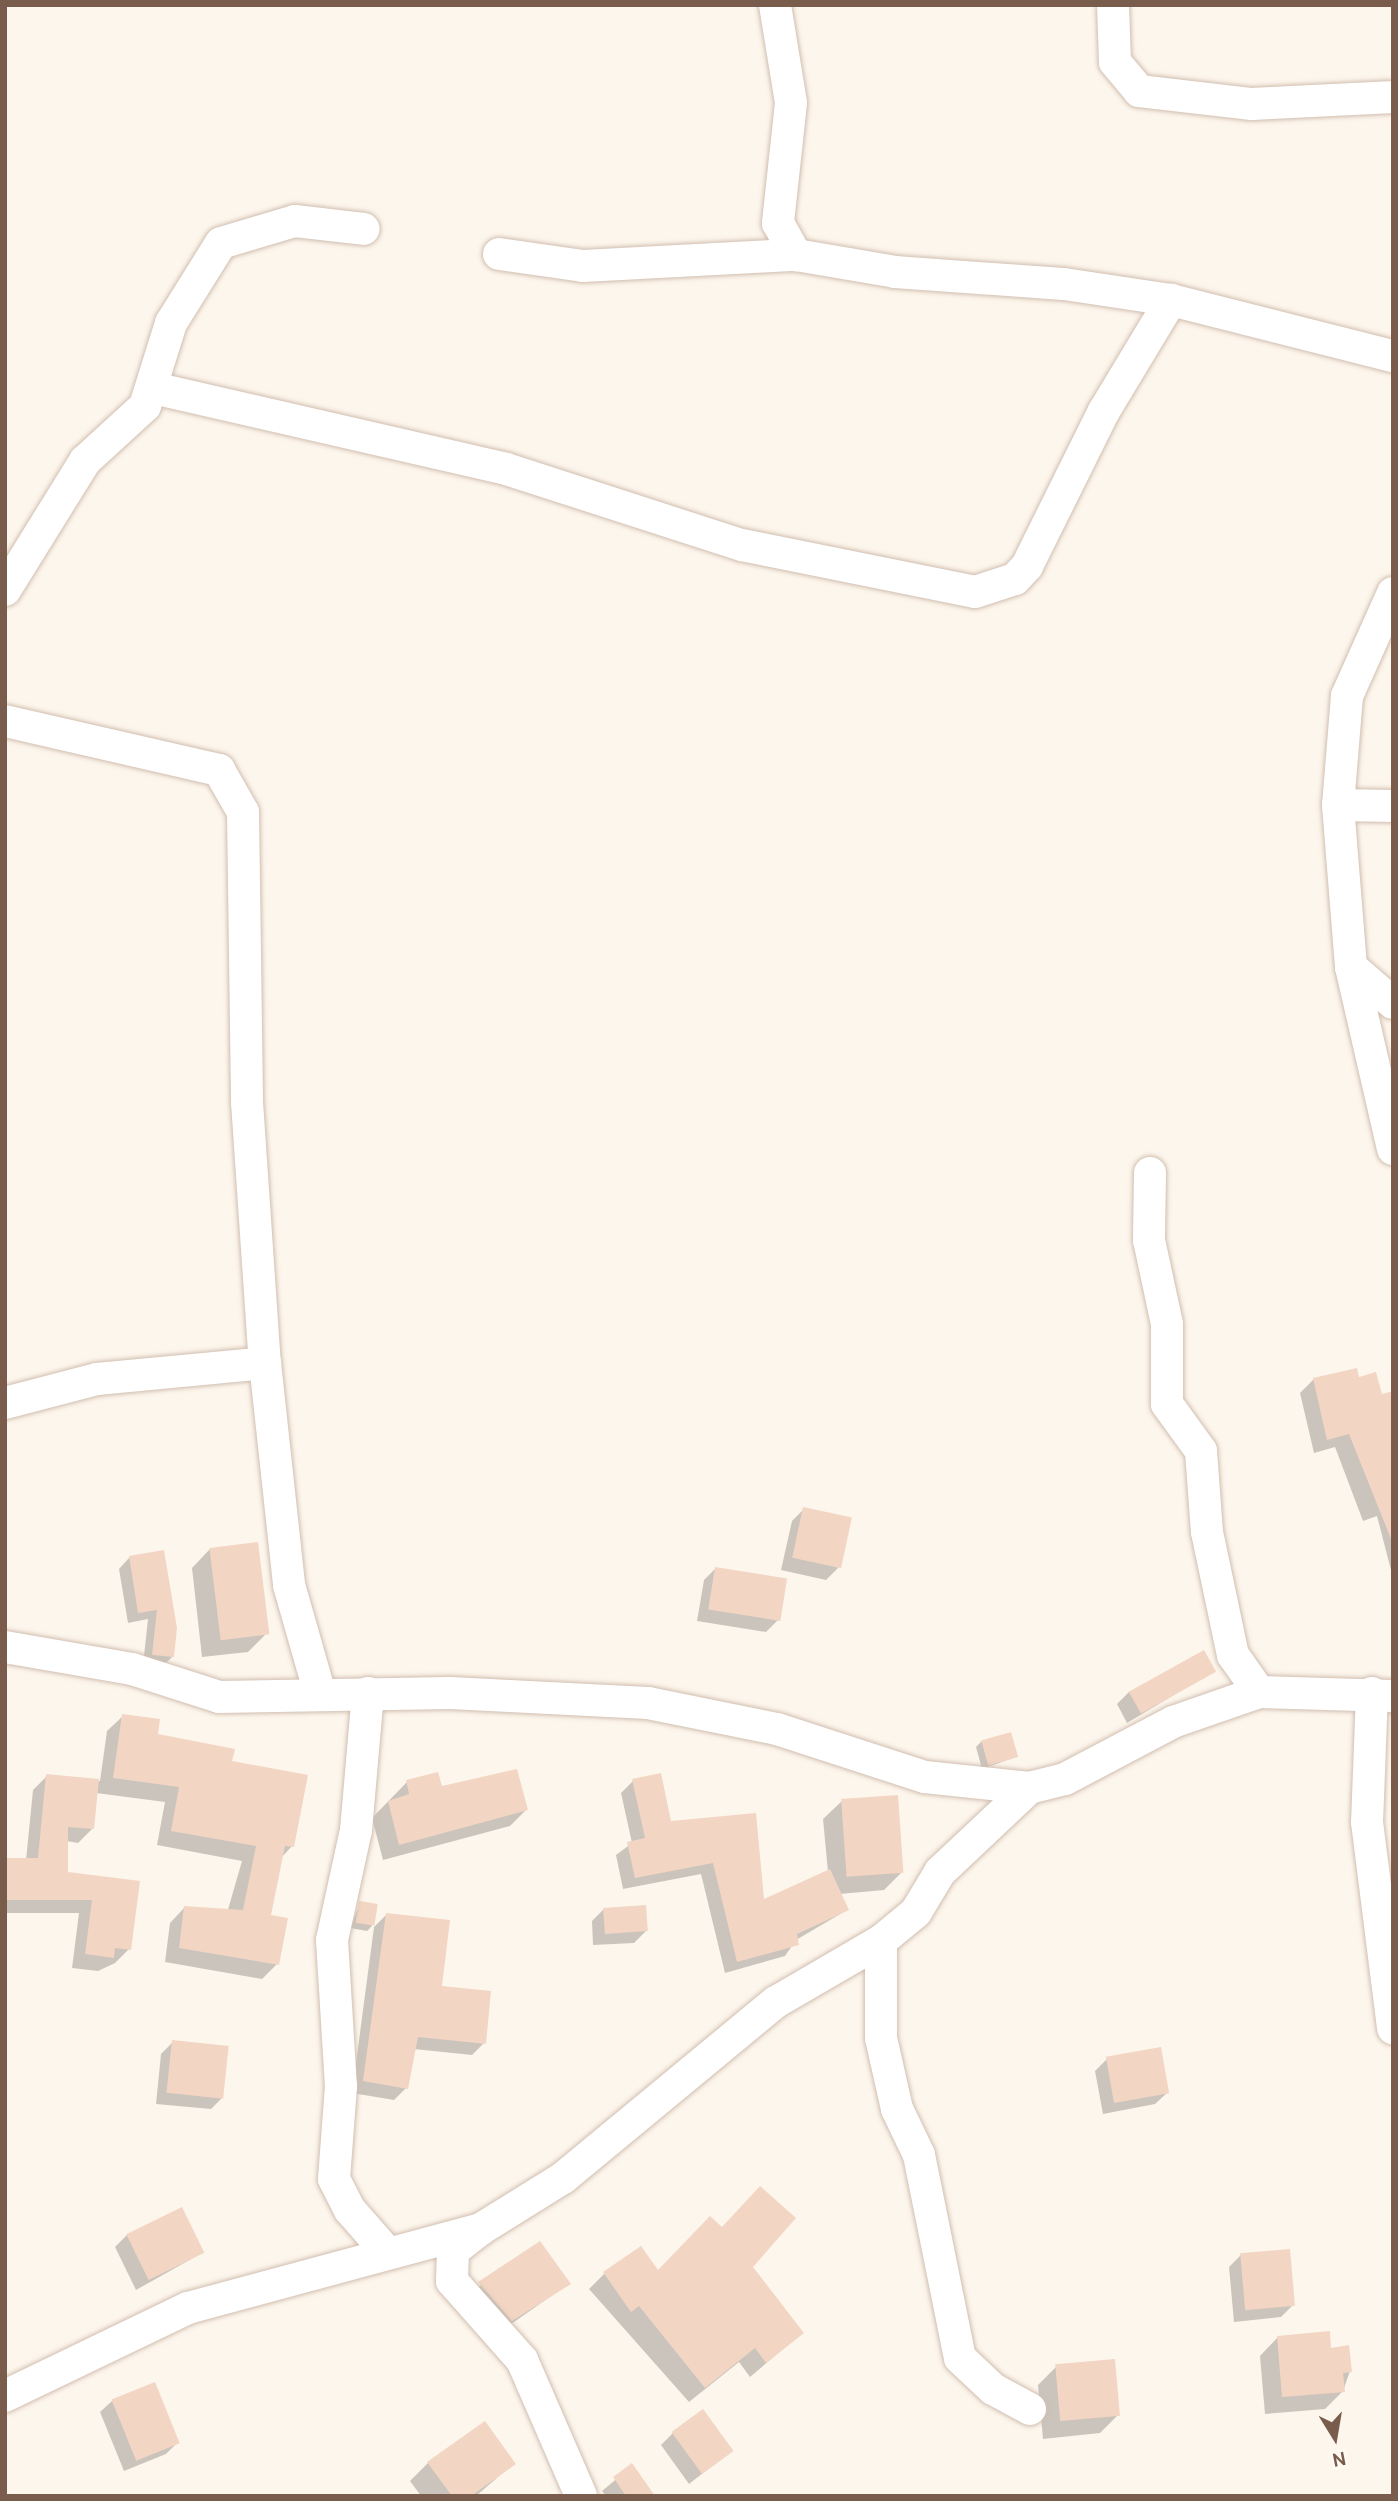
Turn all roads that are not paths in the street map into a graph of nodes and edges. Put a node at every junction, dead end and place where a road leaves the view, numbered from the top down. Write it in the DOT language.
graph roads {
  1 [pos="775,5"];
  2 [pos="1112,5"];
  3 [pos="1393,97"];
  4 [pos="364,229"];
  5 [pos="499,254"];
  6 [pos="796,255"];
  7 [pos="1171,300"];
  8 [pos="1393,356"];
  9 [pos="153,388"];
  10 [pos="5,590"];
  11 [pos="1393,593"];
  12 [pos="5,720"];
  13 [pos="1338,805"];
  14 [pos="1393,806"];
  15 [pos="1351,967"];
  16 [pos="1393,1003"];
  17 [pos="1393,1150"];
  18 [pos="1150,1173"];
  19 [pos="265,1363"];
  20 [pos="5,1402"];
  21 [pos="5,1647"];
  22 [pos="1259,1692"];
  23 [pos="368,1693"];
  24 [pos="320,1694"];
  25 [pos="1382,1695"];
  26 [pos="1029,1788"];
  27 [pos="881,1941"];
  28 [pos="1393,2028"];
  29 [pos="481,2229"];
  30 [pos="385,2250"];
  31 [pos="5,2396"];
  32 [pos="1030,2409"];
  33 [pos="581,2496"];
  1 -- 6 [label="street"];
  2 -- 3 [label="street"];
  4 -- 9 [label="street"];
  5 -- 6 [label="street"];
  6 -- 7 [label="street"];
  7 -- 8 [label="street"];
  7 -- 9 [label="street"];
  9 -- 10 [label="street"];
  11 -- 13 [label="street"];
  12 -- 19 [label="street"];
  13 -- 14 [label="street"];
  13 -- 15 [label="street"];
  15 -- 16 [label="street"];
  15 -- 17 [label="street"];
  18 -- 22 [label="street"];
  19 -- 20 [label="street"];
  19 -- 24 [label="street"];
  21 -- 24 [label="street"];
  22 -- 25 [label="street"];
  22 -- 26 [label="street"];
  23 -- 24 [label="street"];
  23 -- 26 [label="street"];
  23 -- 30 [label="street"];
  25 -- 28 [label="street"];
  26 -- 27 [label="street"];
  27 -- 29 [label="street"];
  27 -- 32 [label="street"];
  29 -- 30 [label="street"];
  29 -- 33 [label="street"];
  30 -- 31 [label="street"];
}
